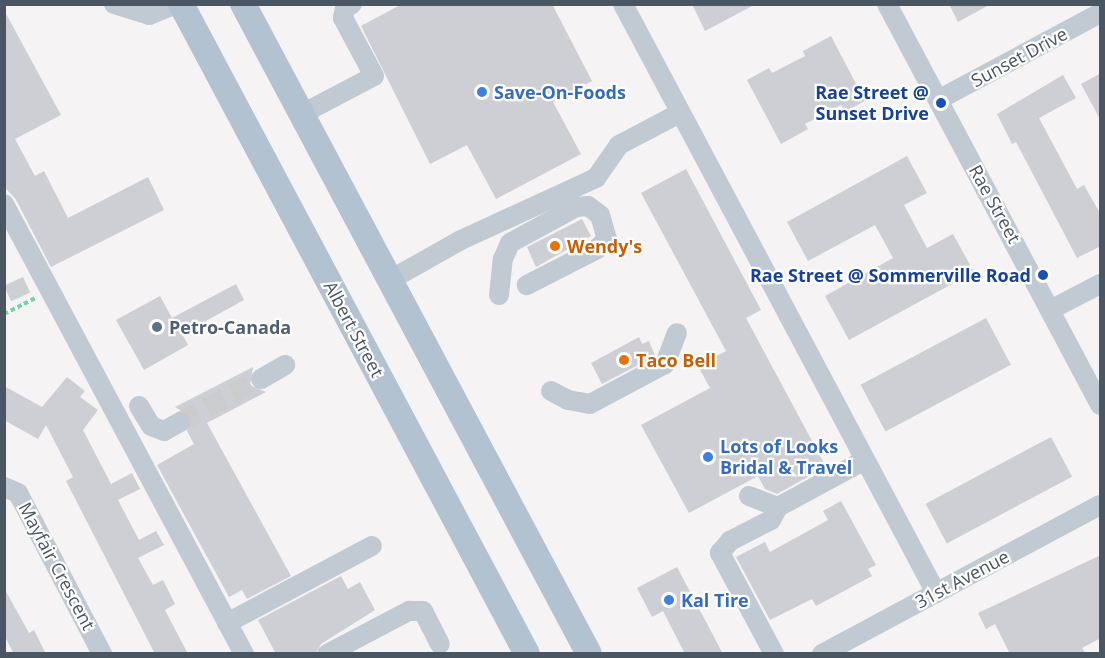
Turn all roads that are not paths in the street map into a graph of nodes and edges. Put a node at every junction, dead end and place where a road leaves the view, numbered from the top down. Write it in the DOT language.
graph roads {
  1 [pos="114,4"];
  2 [pos="176,4"];
  3 [pos="181,4"];
  4 [pos="243,4"];
  5 [pos="352,4"];
  6 [pos="623,4"];
  7 [pos="887,4"];
  8 [pos="1101,13"];
  9 [pos="938,100"];
  10 [pos="680,113"];
  11 [pos="302,114"];
  12 [pos="4,204"];
  13 [pos="390,280"];
  14 [pos="1101,284"];
  15 [pos="527,285"];
  16 [pos="499,294"];
  17 [pos="1052,309"];
  18 [pos="677,333"];
  19 [pos="285,365"];
  20 [pos="261,379"];
  21 [pos="551,391"];
  22 [pos="1101,405"];
  23 [pos="139,406"];
  24 [pos="180,423"];
  25 [pos="865,460"];
  26 [pos="4,487"];
  27 [pos="749,496"];
  28 [pos="1101,505"];
  29 [pos="777,507"];
  30 [pos="372,546"];
  31 [pos="936,593"];
  32 [pos="227,623"];
  33 [pos="440,644"];
  34 [pos="102,654"];
  35 [pos="244,654"];
  36 [pos="327,654"];
  37 [pos="527,654"];
  38 [pos="589,654"];
  39 [pos="774,654"];
  40 [pos="822,654"];
  1 -- 2 [label="street"];
  3 -- 37 [label="main road, Albert Street"];
  4 -- 11 [label="main road"];
  5 -- 11 [label="street"];
  6 -- 10 [label="street"];
  7 -- 9 [label="street, Rae Street"];
  8 -- 9 [label="street, Sunset Drive"];
  9 -- 17 [label="street, Rae Street"];
  10 -- 13 [label="street"];
  10 -- 25 [label="street"];
  11 -- 13 [label="main road"];
  12 -- 32 [label="street"];
  13 -- 38 [label="main road"];
  14 -- 17 [label="street"];
  15 -- 16 [label="street"];
  17 -- 22 [label="street, Rae Street"];
  18 -- 21 [label="street"];
  19 -- 20 [label="street"];
  23 -- 24 [label="street"];
  25 -- 29 [label="street"];
  25 -- 31 [label="street"];
  26 -- 34 [label="street, Mayfair Crescent"];
  27 -- 29 [label="street"];
  28 -- 31 [label="street, 31st Avenue"];
  29 -- 39 [label="street"];
  30 -- 32 [label="street"];
  31 -- 40 [label="street, 31st Avenue"];
  32 -- 35 [label="street"];
  33 -- 36 [label="street"];
}
